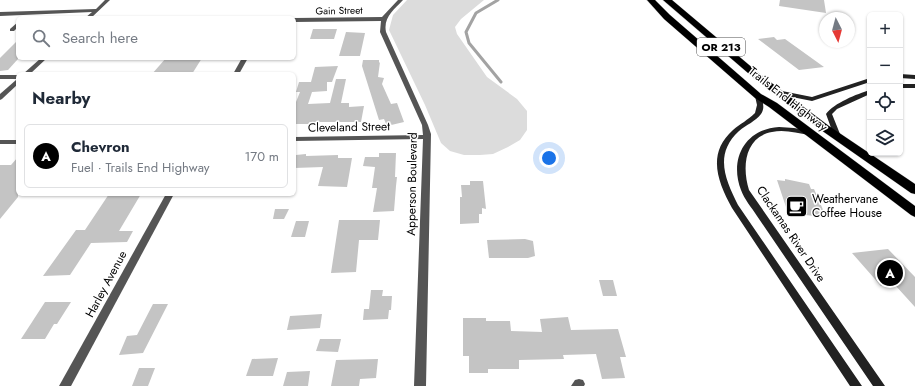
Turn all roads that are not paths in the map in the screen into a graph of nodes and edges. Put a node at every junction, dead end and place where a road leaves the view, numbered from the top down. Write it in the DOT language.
graph roads {
  1 [pos="108,0"];
  2 [pos="401,0"];
  3 [pos="651,0"];
  4 [pos="667,0"];
  5 [pos="97,10"];
  6 [pos="30,13"];
  7 [pos="0,14"];
  8 [pos="27,16"];
  9 [pos="90,16"];
  10 [pos="383,19"];
  11 [pos="296,20"];
  12 [pos="16,26"];
  13 [pos="12,30"];
  14 [pos="42,60"];
  15 [pos="244,60"];
  16 [pos="28,72"];
  17 [pos="237,72"];
  18 [pos="16,76"];
  19 [pos="903,76"];
  20 [pos="0,77"];
  21 [pos="915,77"];
  22 [pos="867,81"];
  23 [pos="16,83"];
  24 [pos="903,86"];
  25 [pos="915,86"];
  26 [pos="776,91"];
  27 [pos="867,93"];
  28 [pos="758,96"];
  29 [pos="0,98"];
  30 [pos="809,133"];
  31 [pos="836,134"];
  32 [pos="428,137"];
  33 [pos="296,139"];
  34 [pos="0,142"];
  35 [pos="16,142"];
  36 [pos="915,190"];
  37 [pos="169,196"];
  38 [pos="915,212"];
  39 [pos="65,386"];
  40 [pos="420,386"];
  41 [pos="856,386"];
  42 [pos="879,386"];
  1 -- 5 [label="street"];
  2 -- 10 [label="street"];
  3 -- 28 [label="highway, Trails End Highway / OR 213"];
  4 -- 26 [label="highway, Trails End Highway / OR 213"];
  5 -- 6 [label="street"];
  5 -- 9 [label="street"];
  6 -- 7 [label="street"];
  6 -- 8 [label="street"];
  10 -- 11 [label="street, Gain Street"];
  10 -- 32 [label="street, Apperson Boulevard"];
  12 -- 13 [label="street"];
  14 -- 16 [label="street"];
  15 -- 17 [label="street"];
  18 -- 20 [label="street"];
  19 -- 21 [label="main road"];
  22 -- 26 [label="main road"];
  23 -- 29 [label="street"];
  24 -- 25 [label="main road"];
  26 -- 31 [label="highway, Trails End Highway / OR 213"];
  27 -- 31 [label="main road"];
  28 -- 30 [label="highway, Trails End Highway / OR 213"];
  28 -- 41 [label="main road"];
  30 -- 38 [label="highway, Trails End Highway / OR 213"];
  30 -- 42 [label="main road, Clackamas River Drive"];
  31 -- 36 [label="highway, Trails End Highway / OR 213"];
  32 -- 33 [label="street, Cleveland Street"];
  32 -- 40 [label="street, Apperson Boulevard"];
  34 -- 35 [label="street"];
  37 -- 39 [label="street, Harley Avenue"];
}
